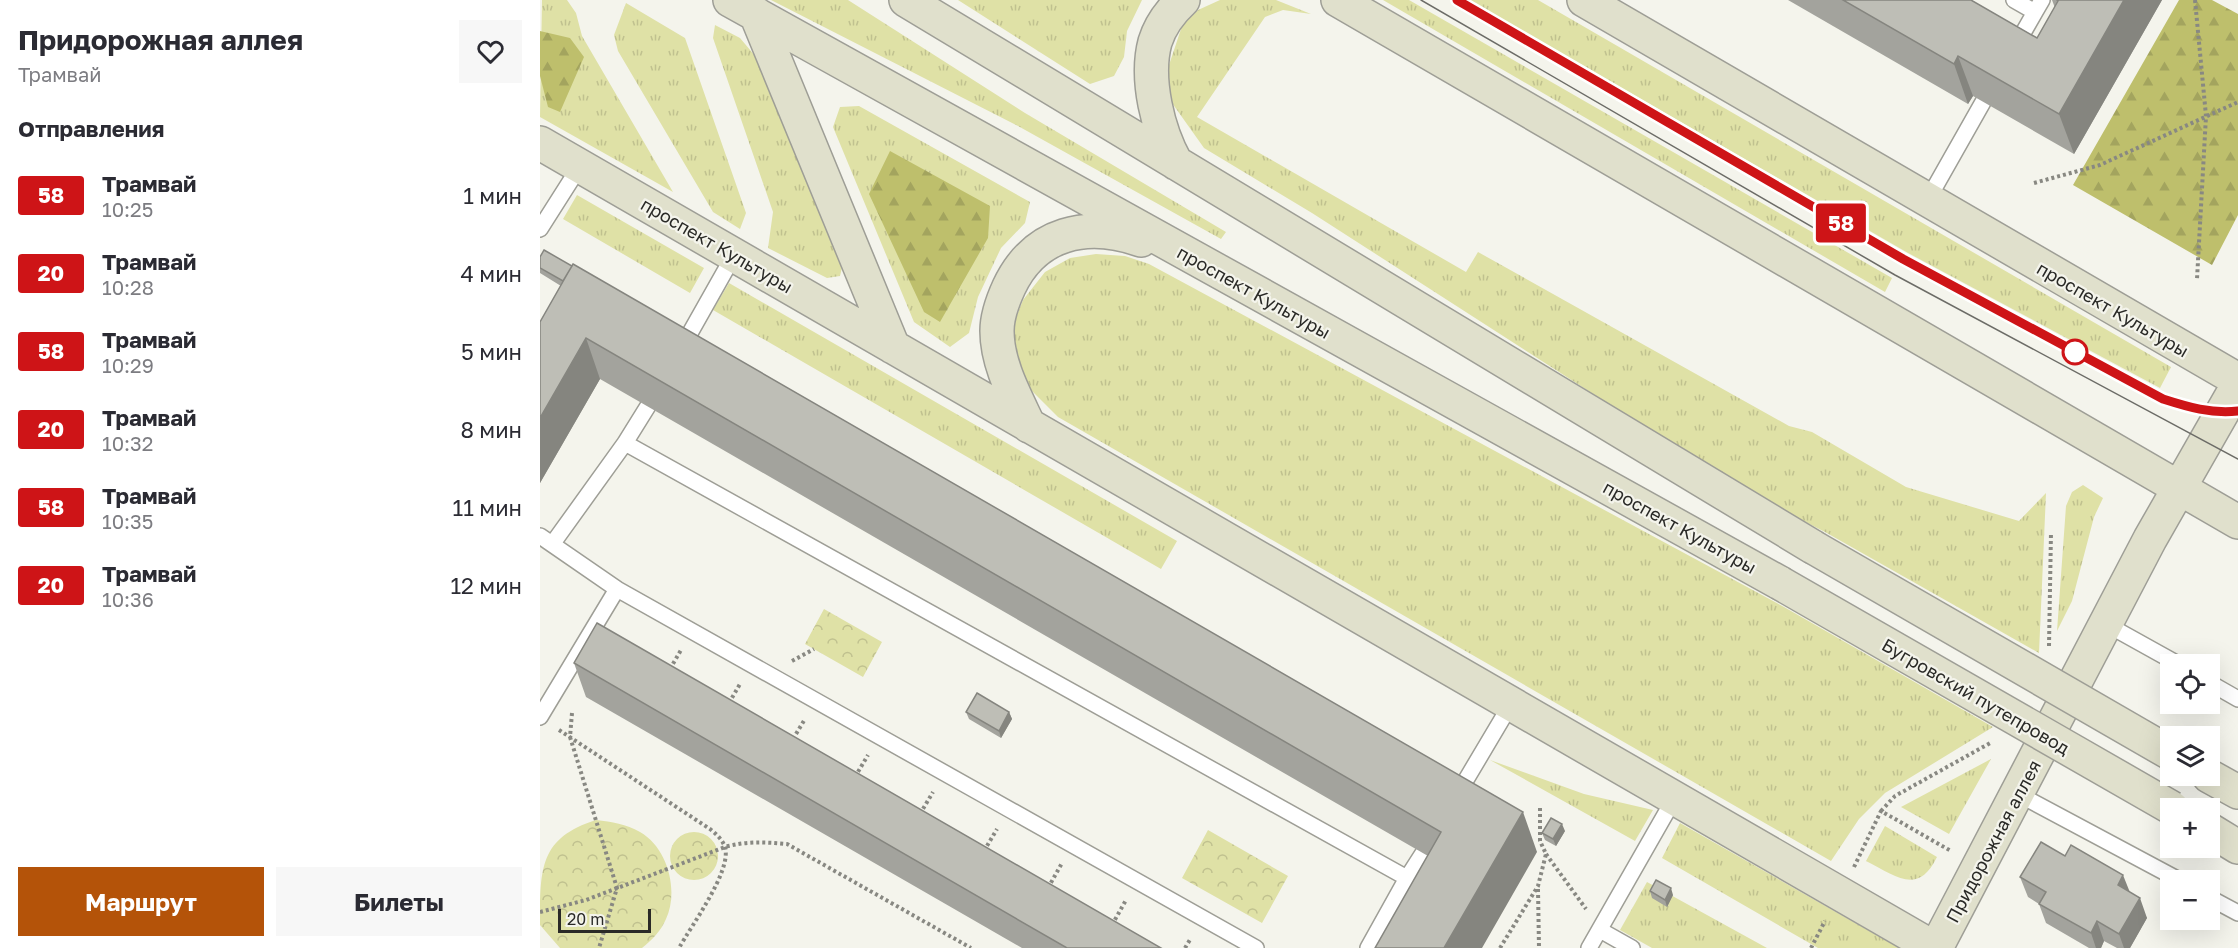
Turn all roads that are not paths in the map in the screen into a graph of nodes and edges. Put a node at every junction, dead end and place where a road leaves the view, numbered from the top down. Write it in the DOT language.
graph roads {
  1 [pos="906,0"];
  2 [pos="1183,0"];
  3 [pos="1319,0"];
  4 [pos="1584,0"];
  5 [pos="2014,0"];
  6 [pos="1346,5"];
  7 [pos="2039,6"];
  8 [pos="743,7"];
  9 [pos="2011,54"];
  10 [pos="1983,102"];
  11 [pos="540,143"];
  12 [pos="1176,163"];
  13 [pos="580,166"];
  14 [pos="1927,201"];
  15 [pos="540,229"];
  16 [pos="734,255"];
  17 [pos="1192,258"];
  18 [pos="893,347"];
  19 [pos="677,356"];
  20 [pos="2238,380"];
  21 [pos="2238,385"];
  22 [pos="648,406"];
  23 [pos="1029,426"];
  24 [pos="626,443"];
  25 [pos="2180,489"];
  26 [pos="2238,522"];
  27 [pos="547,540"];
  28 [pos="1780,583"];
  29 [pos="617,589"];
  30 [pos="2106,624"];
  31 [pos="2160,654"];
  32 [pos="2220,689"];
  33 [pos="2238,699"];
  34 [pos="1511,704"];
  35 [pos="545,721"];
  36 [pos="2160,747"];
  37 [pos="2220,782"];
  38 [pos="2238,792"];
  39 [pos="2018,794"];
  40 [pos="1674,799"];
  41 [pos="2160,801"];
  42 [pos="1452,803"];
  43 [pos="2220,836"];
  44 [pos="2238,847"];
  45 [pos="1423,853"];
  46 [pos="2160,870"];
  47 [pos="1407,878"];
  48 [pos="2220,903"];
  49 [pos="2238,913"];
  50 [pos="1600,930"];
  51 [pos="1256,948"];
  52 [pos="1368,948"];
  53 [pos="1589,948"];
  54 [pos="1632,948"];
  55 [pos="1935,948"];
  1 -- 12 [label="main road"];
  2 -- 12 [label="main road"];
  3 -- 6 [label="main road"];
  4 -- 14 [label="main road, проспект Культуры"];
  5 -- 7 [label="lane"];
  6 -- 25 [label="main road"];
  7 -- 9 [label="lane"];
  8 -- 17 [label="main road, проспект Культуры"];
  8 -- 18 [label="main road"];
  10 -- 14 [label="lane"];
  11 -- 13 [label="main road, проспект Культуры"];
  12 -- 36 [label="main road, bridge"];
  13 -- 15 [label="lane"];
  13 -- 16 [label="main road, проспект Культуры"];
  14 -- 20 [label="main road, проспект Культуры"];
  16 -- 18 [label="main road, проспект Культуры"];
  16 -- 19 [label="lane"];
  17 -- 23 [label="main road"];
  17 -- 28 [label="main road, проспект Культуры"];
  18 -- 23 [label="main road, проспект Культуры"];
  21 -- 25 [label="main road, Придорожная аллея"];
  22 -- 24 [label="lane"];
  23 -- 34 [label="main road, проспект Культуры"];
  24 -- 27 [label="lane"];
  24 -- 47 [label="lane"];
  25 -- 26 [label="main road"];
  25 -- 30 [label="main road, Придорожная аллея"];
  27 -- 29 [label="lane"];
  28 -- 41 [label="main road, Бугровский путепровод, bridge"];
  29 -- 35 [label="lane"];
  29 -- 51 [label="lane"];
  30 -- 31 [label="lane"];
  30 -- 39 [label="main road, Придорожная аллея"];
  32 -- 33 [label="lane"];
  34 -- 40 [label="main road, проспект Культуры"];
  34 -- 42 [label="lane"];
  37 -- 38 [label="main road"];
  39 -- 46 [label="lane"];
  39 -- 55 [label="main road, Придорожная аллея"];
  40 -- 50 [label="lane"];
  40 -- 55 [label="main road, проспект Культуры"];
  43 -- 44 [label="main road"];
  45 -- 47 [label="lane"];
  47 -- 52 [label="lane"];
  48 -- 49 [label="lane"];
  50 -- 53 [label="lane"];
  50 -- 54 [label="lane"];
}
